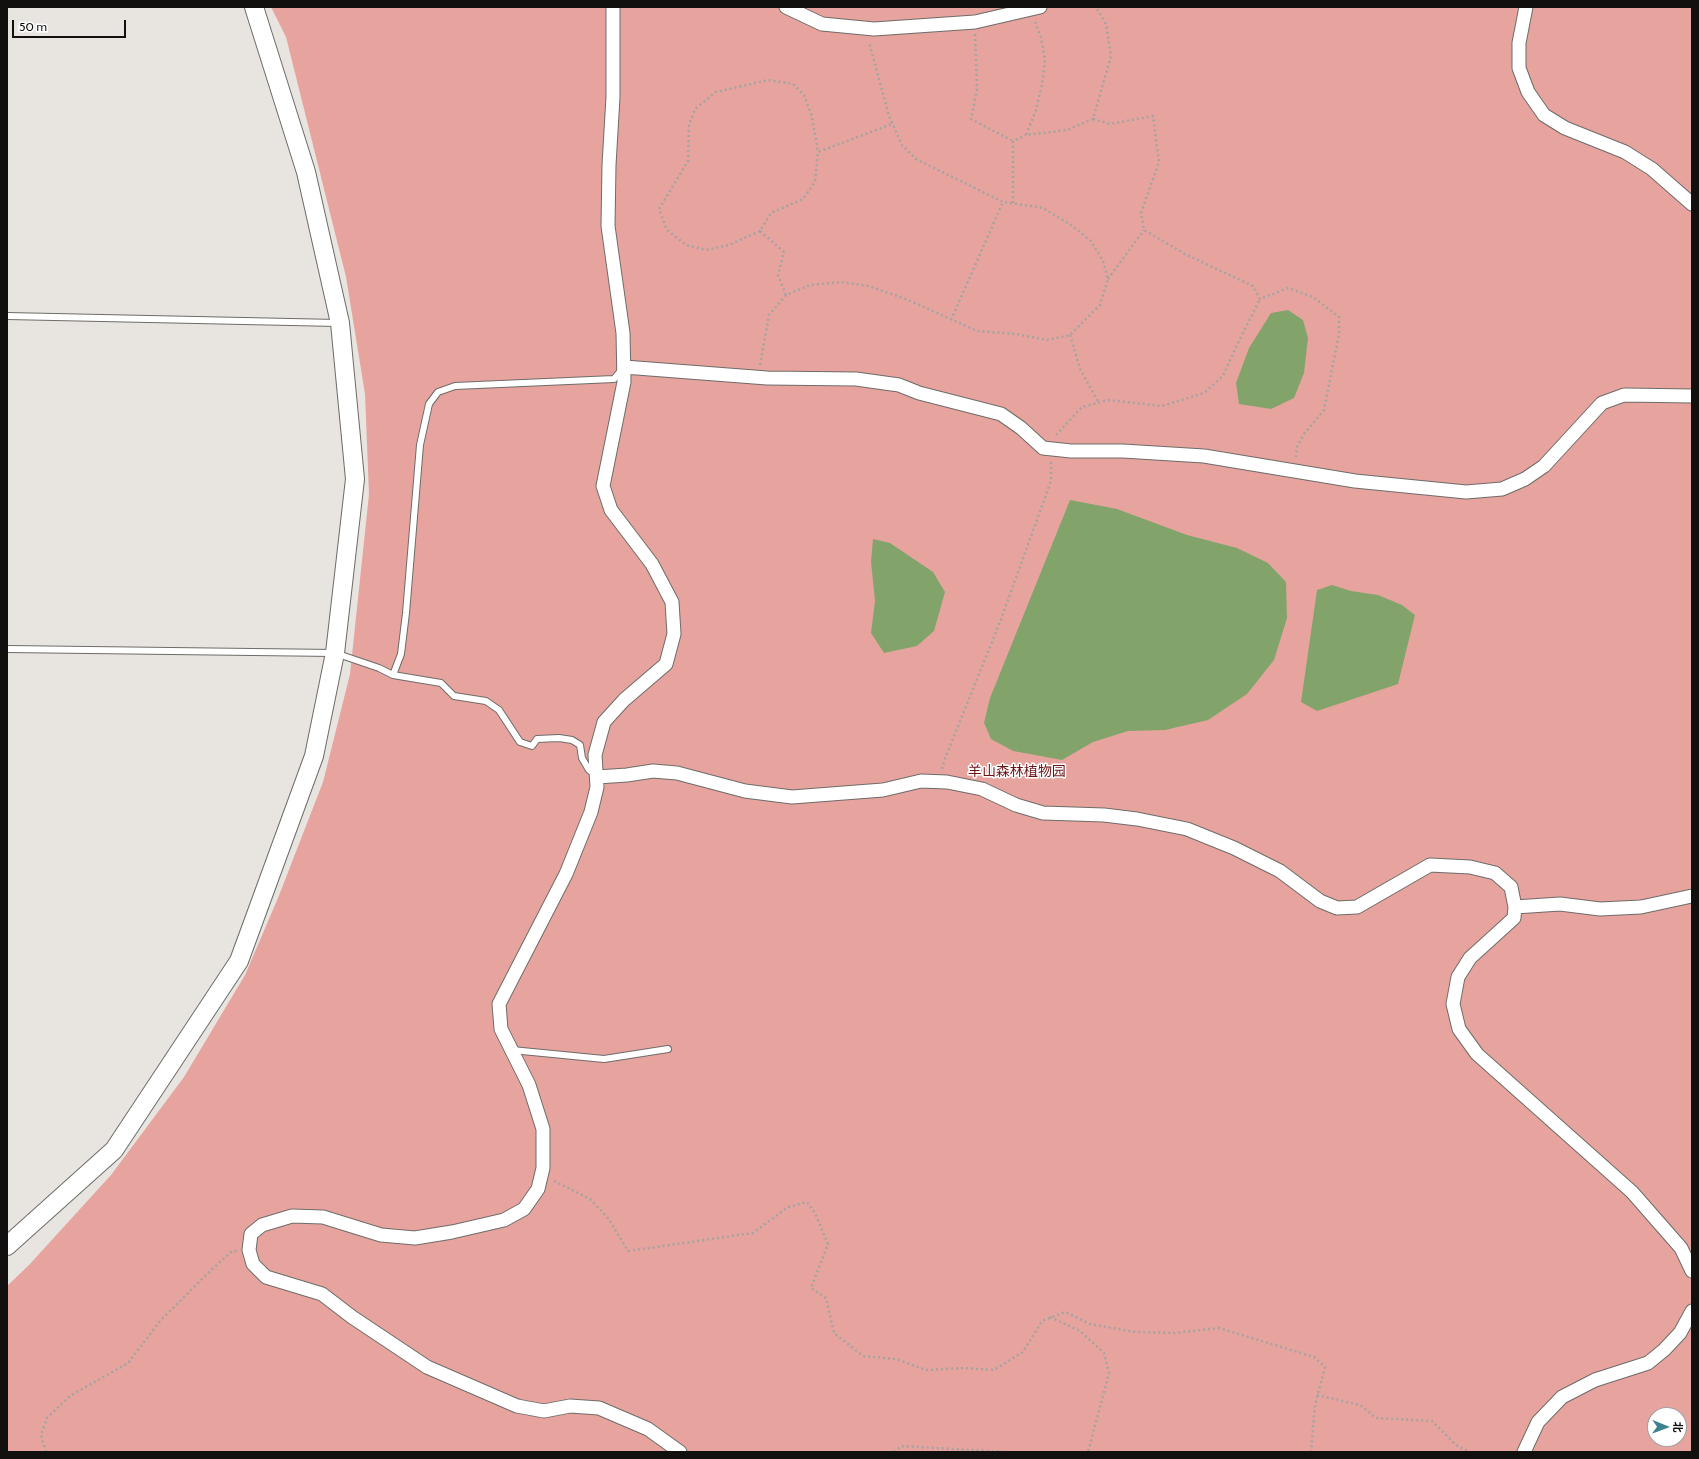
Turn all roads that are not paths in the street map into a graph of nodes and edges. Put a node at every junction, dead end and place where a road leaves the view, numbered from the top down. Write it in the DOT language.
graph roads {
  1 [pos="254,7"];
  2 [pos="613,7"];
  3 [pos="786,7"];
  4 [pos="1526,7"];
  5 [pos="1035,9"];
  6 [pos="1692,204"];
  7 [pos="7,316"];
  8 [pos="340,323"];
  9 [pos="624,367"];
  10 [pos="1692,396"];
  11 [pos="7,649"];
  12 [pos="335,653"];
  13 [pos="393,675"];
  14 [pos="597,776"];
  15 [pos="1692,896"];
  16 [pos="1515,908"];
  17 [pos="668,1049"];
  18 [pos="512,1050"];
  19 [pos="7,1246"];
  20 [pos="1692,1271"];
  21 [pos="1692,1311"];
  22 [pos="680,1452"];
  23 [pos="1524,1452"];
  1 -- 8 [label="street"];
  2 -- 9 [label="street"];
  3 -- 5 [label="street"];
  4 -- 6 [label="street"];
  7 -- 8 [label="lane"];
  8 -- 12 [label="street"];
  9 -- 10 [label="street"];
  9 -- 13 [label="lane"];
  9 -- 14 [label="street"];
  11 -- 12 [label="lane"];
  12 -- 13 [label="lane"];
  12 -- 19 [label="street"];
  13 -- 14 [label="lane"];
  14 -- 16 [label="street"];
  14 -- 18 [label="street"];
  15 -- 16 [label="street"];
  16 -- 20 [label="street"];
  17 -- 18 [label="lane"];
  18 -- 22 [label="street"];
  21 -- 23 [label="street"];
}
